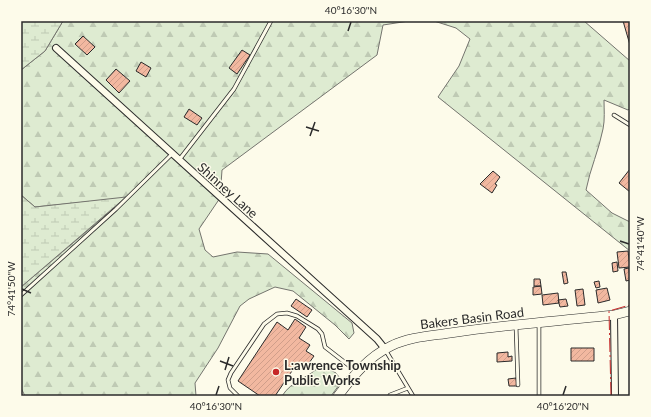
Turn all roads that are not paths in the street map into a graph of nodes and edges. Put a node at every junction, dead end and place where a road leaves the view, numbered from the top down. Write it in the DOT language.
graph roads {
  1 [pos="271,21"];
  2 [pos="56,48"];
  3 [pos="614,114"];
  4 [pos="630,125"];
  5 [pos="172,154"];
  6 [pos="179,160"];
  7 [pos="21,295"];
  8 [pos="630,312"];
  9 [pos="614,315"];
  10 [pos="538,323"];
  11 [pos="516,325"];
  12 [pos="385,349"];
  13 [pos="356,372"];
  14 [pos="518,384"];
  15 [pos="408,388"];
  16 [pos="390,395"];
  17 [pos="238,396"];
  18 [pos="338,396"];
  19 [pos="413,396"];
  20 [pos="539,396"];
  21 [pos="615,396"];
  1 -- 6 [label="lane"];
  2 -- 5 [label="street, Shinney Lane"];
  3 -- 4 [label="lane"];
  5 -- 6 [label="street, Shinney Lane"];
  5 -- 7 [label="lane"];
  6 -- 12 [label="street, Shinney Lane"];
  8 -- 9 [label="main road, Bakers Basin Road"];
  9 -- 10 [label="main road, Bakers Basin Road"];
  9 -- 21 [label="street"];
  10 -- 11 [label="main road, Bakers Basin Road"];
  10 -- 20 [label="lane"];
  11 -- 12 [label="main road, Bakers Basin Road"];
  11 -- 14 [label="lane"];
  12 -- 13 [label="main road, Bakers Basin Road"];
  12 -- 15 [label="lane"];
  13 -- 17 [label="lane"];
  13 -- 18 [label="main road, Bakers Basin Road"];
  15 -- 16 [label="lane"];
  15 -- 19 [label="lane"];
}
